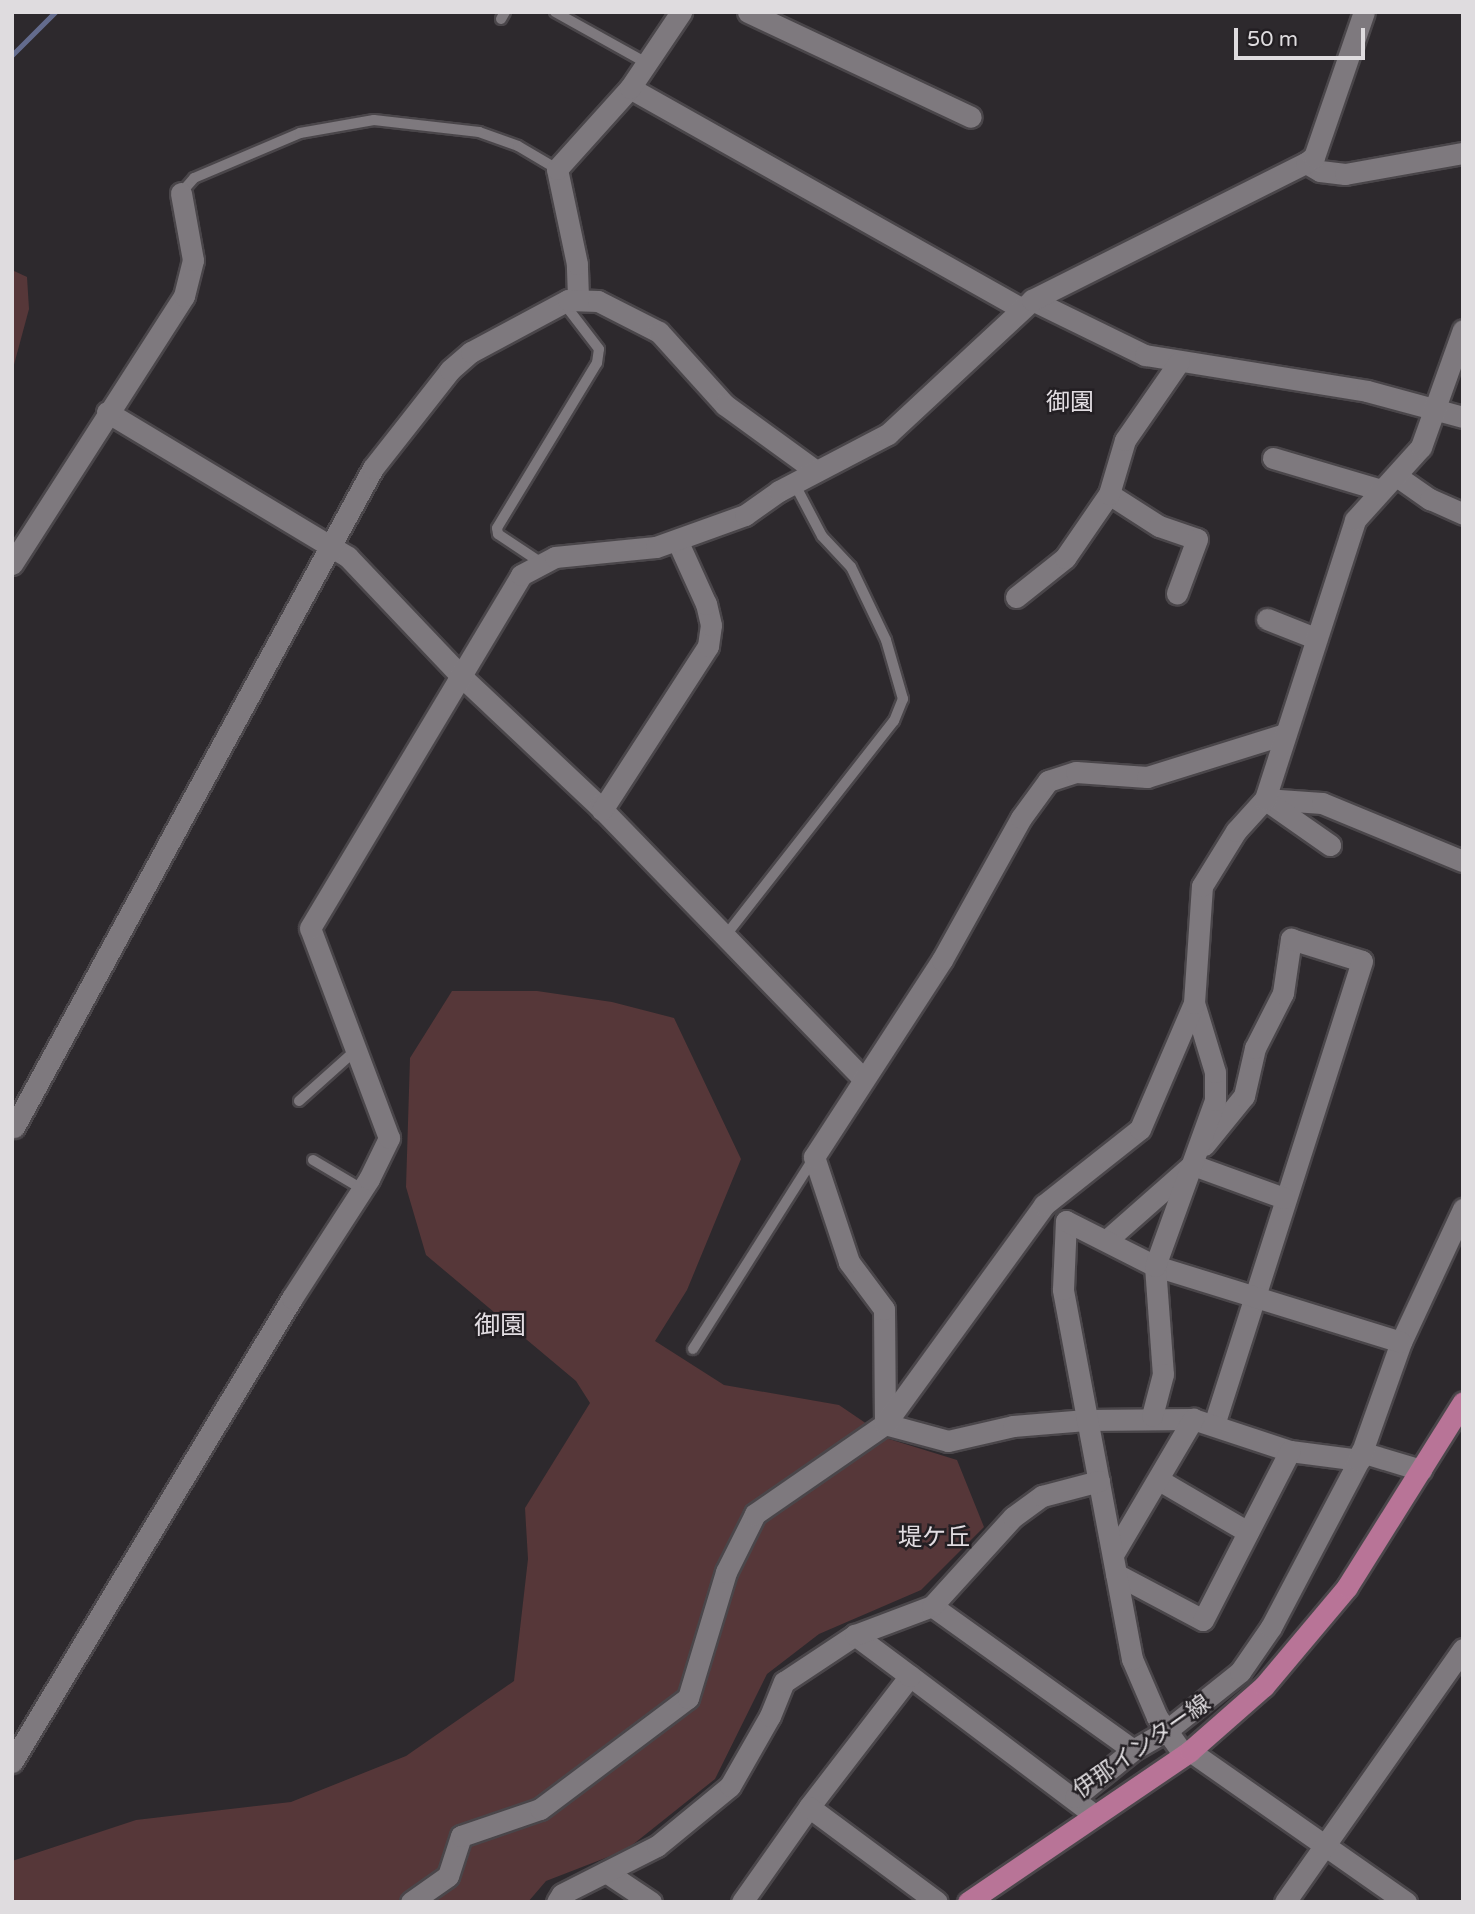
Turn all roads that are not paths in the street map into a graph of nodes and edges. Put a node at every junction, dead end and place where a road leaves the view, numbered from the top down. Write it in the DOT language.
graph roads {
  1 [pos="555,12"];
  2 [pos="681,12"];
  3 [pos="748,12"];
  4 [pos="1364,12"];
  5 [pos="645,62"];
  6 [pos="630,88"];
  7 [pos="971,117"];
  8 [pos="1463,153"];
  9 [pos="1306,163"];
  10 [pos="557,169"];
  11 [pos="181,193"];
  12 [pos="571,300"];
  13 [pos="1027,304"];
  14 [pos="1463,330"];
  15 [pos="1179,362"];
  16 [pos="1431,408"];
  17 [pos="107,412"];
  18 [pos="1463,418"];
  19 [pos="1273,458"];
  20 [pos="816,471"];
  21 [pos="794,483"];
  22 [pos="1389,483"];
  23 [pos="1109,494"];
  24 [pos="1463,514"];
  25 [pos="677,540"];
  26 [pos="333,545"];
  27 [pos="12,564"];
  28 [pos="542,564"];
  29 [pos="1177,593"];
  30 [pos="1016,597"];
  31 [pos="1267,620"];
  32 [pos="1315,638"];
  33 [pos="461,676"];
  34 [pos="1282,735"];
  35 [pos="1265,799"];
  36 [pos="602,810"];
  37 [pos="1330,845"];
  38 [pos="1463,861"];
  39 [pos="726,935"];
  40 [pos="1194,1003"];
  41 [pos="358,1048"];
  42 [pos="863,1078"];
  43 [pos="299,1101"];
  44 [pos="14,1127"];
  45 [pos="814,1157"];
  46 [pos="1195,1159"];
  47 [pos="313,1160"];
  48 [pos="362,1189"];
  49 [pos="1284,1198"];
  50 [pos="1044,1205"];
  51 [pos="1463,1209"];
  52 [pos="1066,1221"];
  53 [pos="1107,1240"];
  54 [pos="1155,1266"];
  55 [pos="1253,1297"];
  56 [pos="1401,1342"];
  57 [pos="693,1349"];
  58 [pos="1463,1402"];
  59 [pos="1152,1416"];
  60 [pos="1086,1420"];
  61 [pos="1204,1422"];
  62 [pos="885,1424"];
  63 [pos="1290,1451"];
  64 [pos="1360,1456"];
  65 [pos="1421,1470"];
  66 [pos="1099,1480"];
  67 [pos="1159,1480"];
  68 [pos="1248,1532"];
  69 [pos="1114,1553"];
  70 [pos="1116,1574"];
  71 [pos="932,1606"];
  72 [pos="855,1635"];
  73 [pos="1463,1649"];
  74 [pos="910,1676"];
  75 [pos="1166,1731"];
  76 [pos="1133,1750"];
  77 [pos="1187,1753"];
  78 [pos="12,1762"];
  79 [pos="1075,1797"];
  80 [pos="809,1807"];
  81 [pos="1093,1814"];
  82 [pos="1326,1844"];
  83 [pos="606,1872"];
  84 [pos="411,1902"];
  85 [pos="557,1902"];
  86 [pos="650,1902"];
  87 [pos="742,1902"];
  88 [pos="937,1902"];
  89 [pos="968,1902"];
  90 [pos="1285,1902"];
  91 [pos="1406,1902"];
  1 -- 5 [label="lane"];
  2 -- 5 [label="street"];
  3 -- 7 [label="street"];
  4 -- 9 [label="street"];
  5 -- 6 [label="street"];
  6 -- 10 [label="street"];
  6 -- 13 [label="street"];
  8 -- 9 [label="street"];
  9 -- 13 [label="street"];
  10 -- 11 [label="lane"];
  10 -- 12 [label="street"];
  11 -- 17 [label="street"];
  12 -- 20 [label="street"];
  12 -- 26 [label="street"];
  12 -- 28 [label="lane"];
  13 -- 15 [label="street"];
  13 -- 20 [label="street"];
  14 -- 16 [label="street"];
  15 -- 16 [label="street"];
  15 -- 23 [label="street"];
  16 -- 18 [label="street"];
  16 -- 22 [label="street"];
  17 -- 26 [label="street"];
  17 -- 27 [label="street"];
  19 -- 22 [label="street"];
  20 -- 21 [label="street"];
  21 -- 25 [label="street"];
  21 -- 39 [label="lane"];
  22 -- 24 [label="street"];
  22 -- 32 [label="street"];
  23 -- 29 [label="street"];
  23 -- 30 [label="street"];
  25 -- 28 [label="street"];
  25 -- 36 [label="street"];
  26 -- 33 [label="street"];
  26 -- 44 [label="street"];
  28 -- 33 [label="street"];
  31 -- 32 [label="street"];
  32 -- 34 [label="street"];
  33 -- 36 [label="street"];
  33 -- 41 [label="street"];
  34 -- 35 [label="street"];
  34 -- 42 [label="street"];
  35 -- 37 [label="street"];
  35 -- 38 [label="street"];
  35 -- 40 [label="street"];
  36 -- 39 [label="street"];
  39 -- 42 [label="street"];
  40 -- 46 [label="street"];
  40 -- 50 [label="street"];
  41 -- 43 [label="lane"];
  41 -- 48 [label="street"];
  42 -- 45 [label="street"];
  45 -- 57 [label="lane"];
  45 -- 62 [label="street"];
  46 -- 49 [label="street"];
  46 -- 49 [label="street"];
  46 -- 53 [label="street"];
  46 -- 54 [label="street"];
  47 -- 48 [label="lane"];
  48 -- 78 [label="street"];
  49 -- 55 [label="street"];
  50 -- 52 [label="street"];
  50 -- 62 [label="street"];
  51 -- 56 [label="street"];
  52 -- 53 [label="street"];
  52 -- 60 [label="street"];
  53 -- 54 [label="street"];
  54 -- 55 [label="street"];
  54 -- 59 [label="street"];
  55 -- 56 [label="street"];
  55 -- 61 [label="street"];
  56 -- 64 [label="street"];
  58 -- 65 [label="main road, 伊那インター線"];
  59 -- 60 [label="street"];
  59 -- 61 [label="street"];
  60 -- 62 [label="street"];
  60 -- 66 [label="street"];
  61 -- 63 [label="street"];
  61 -- 67 [label="street"];
  62 -- 84 [label="street"];
  63 -- 64 [label="street"];
  63 -- 68 [label="street"];
  64 -- 65 [label="street"];
  64 -- 75 [label="street"];
  65 -- 77 [label="main road, 伊那インター線"];
  66 -- 69 [label="street"];
  66 -- 71 [label="street"];
  67 -- 68 [label="street"];
  67 -- 69 [label="street"];
  68 -- 70 [label="street"];
  69 -- 70 [label="street"];
  70 -- 75 [label="street"];
  71 -- 72 [label="street"];
  71 -- 76 [label="street"];
  72 -- 74 [label="street"];
  72 -- 83 [label="street"];
  73 -- 82 [label="street"];
  74 -- 79 [label="street"];
  74 -- 80 [label="street"];
  75 -- 76 [label="street"];
  75 -- 77 [label="street"];
  76 -- 79 [label="street"];
  77 -- 81 [label="main road, 伊那インター線"];
  77 -- 82 [label="street"];
  79 -- 81 [label="street"];
  80 -- 87 [label="street"];
  80 -- 88 [label="street"];
  81 -- 89 [label="main road, 伊那インター線"];
  82 -- 90 [label="street"];
  82 -- 91 [label="street"];
  83 -- 85 [label="street"];
  83 -- 86 [label="street"];
}
